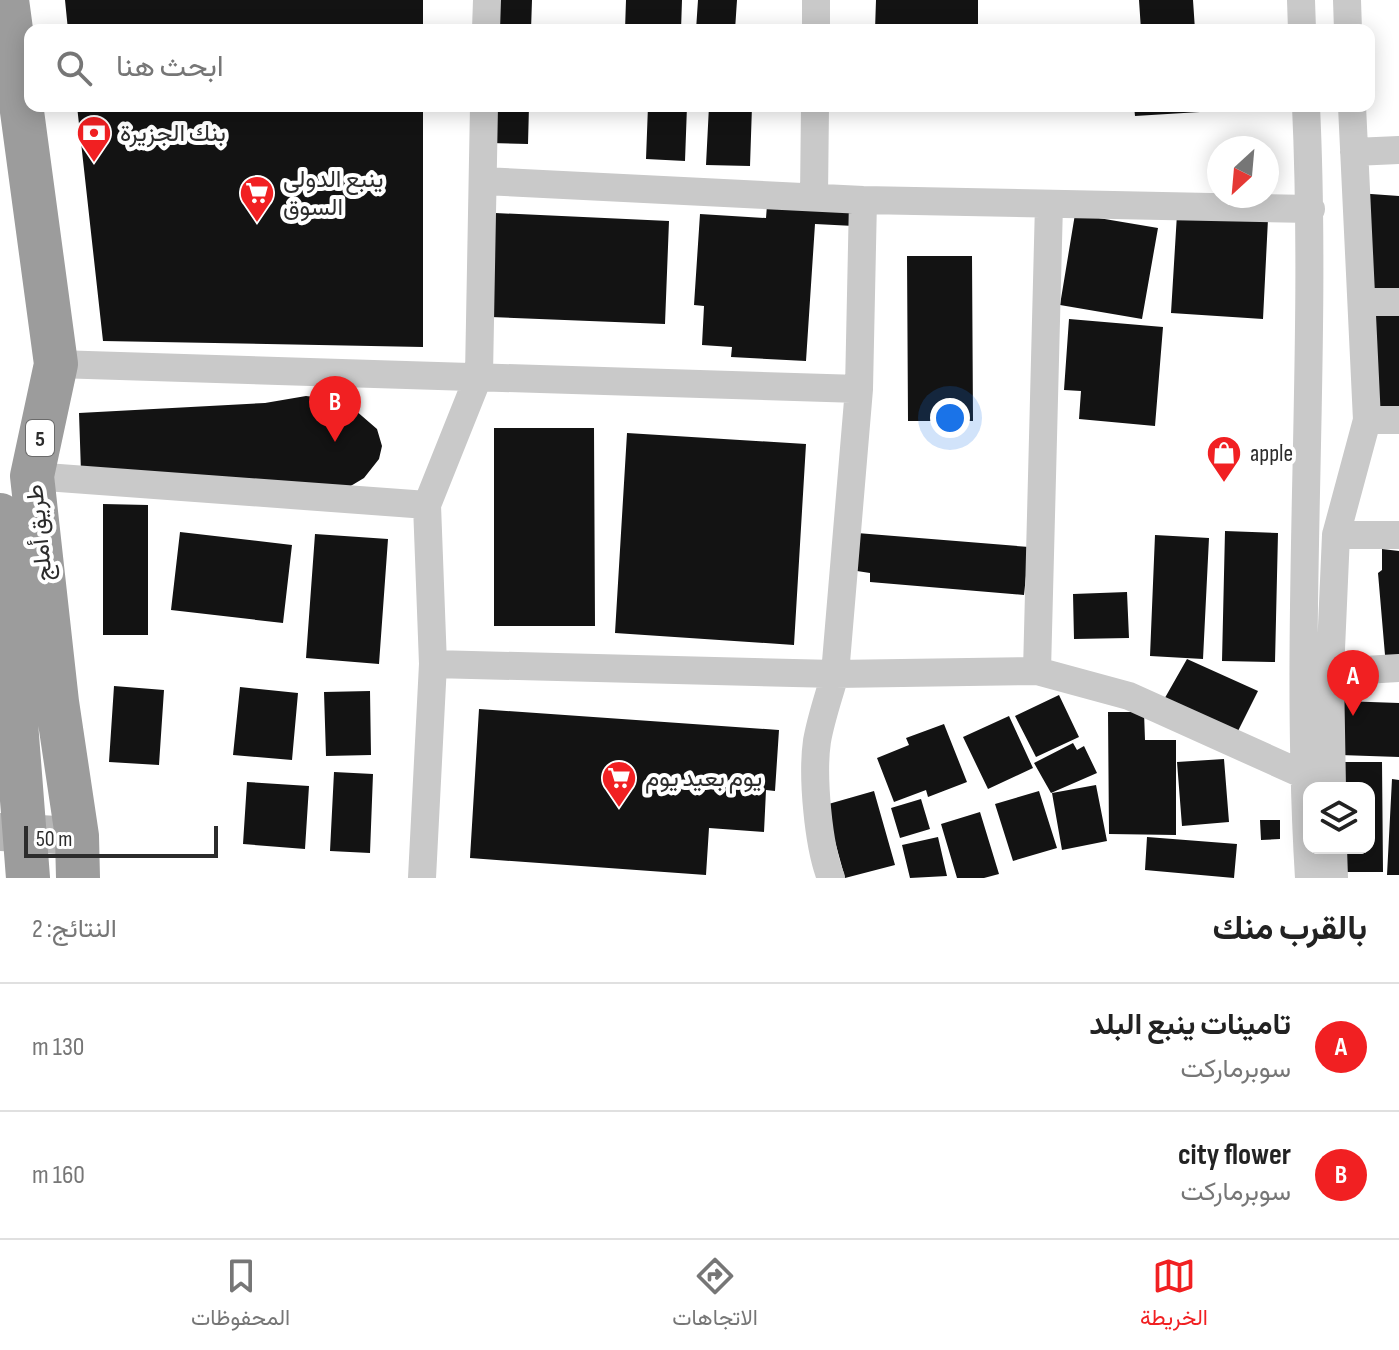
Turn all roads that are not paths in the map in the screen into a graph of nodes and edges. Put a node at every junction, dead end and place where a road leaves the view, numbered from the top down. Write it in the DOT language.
graph roads {
  1 [pos="7,0"];
  2 [pos="487,0"];
  3 [pos="816,0"];
  4 [pos="1301,0"];
  5 [pos="1347,0"];
  6 [pos="486,24"];
  7 [pos="816,24"];
  8 [pos="1302,24"];
  9 [pos="1348,24"];
  10 [pos="484,112"];
  11 [pos="815,112"];
  12 [pos="1306,112"];
  13 [pos="1352,112"];
  14 [pos="1399,150"];
  15 [pos="1354,152"];
  16 [pos="483,181"];
  17 [pos="814,196"];
  18 [pos="863,200"];
  19 [pos="1049,204"];
  20 [pos="1311,209"];
  21 [pos="1362,302"];
  22 [pos="1399,302"];
  23 [pos="56,364"];
  24 [pos="479,375"];
  25 [pos="859,389"];
  26 [pos="1367,420"];
  27 [pos="1399,420"];
  28 [pos="32,476"];
  29 [pos="427,505"];
  30 [pos="0,515"];
  31 [pos="1336,535"];
  32 [pos="1399,535"];
  33 [pos="433,664"];
  34 [pos="1399,668"];
  35 [pos="1037,671"];
  36 [pos="1330,672"];
  37 [pos="835,674"];
  38 [pos="8,756"];
  39 [pos="1302,774"];
  40 [pos="1332,782"];
  41 [pos="13,833"];
  42 [pos="1333,854"];
  43 [pos="78,857"];
  44 [pos="28,878"];
  45 [pos="422,878"];
  46 [pos="831,878"];
  47 [pos="1309,878"];
  48 [pos="1334,878"];
  1 -- 23 [label="highway, طريق أملج / 5"];
  2 -- 6 [label="street"];
  3 -- 7 [label="street"];
  4 -- 8 [label="street"];
  5 -- 9 [label="street"];
  10 -- 16 [label="street"];
  11 -- 17 [label="street"];
  12 -- 20 [label="street"];
  13 -- 15 [label="street"];
  14 -- 15 [label="street"];
  15 -- 21 [label="street"];
  16 -- 17 [label="street"];
  16 -- 24 [label="street"];
  17 -- 18 [label="street"];
  18 -- 19 [label="street"];
  18 -- 25 [label="street"];
  19 -- 20 [label="street"];
  19 -- 35 [label="street"];
  20 -- 39 [label="street"];
  21 -- 22 [label="street"];
  21 -- 26 [label="street"];
  23 -- 24 [label="street"];
  23 -- 28 [label="highway, طريق أملج / 5"];
  24 -- 25 [label="street"];
  24 -- 29 [label="street"];
  25 -- 37 [label="street"];
  26 -- 27 [label="street"];
  26 -- 31 [label="street"];
  28 -- 29 [label="street"];
  28 -- 43 [label="highway, طريق أملج / 5"];
  29 -- 33 [label="street"];
  30 -- 38 [label="highway, طريق أملج"];
  31 -- 32 [label="street"];
  31 -- 36 [label="street"];
  33 -- 37 [label="street"];
  33 -- 45 [label="street"];
  34 -- 36 [label="street"];
  35 -- 37 [label="street"];
  35 -- 39 [label="street"];
  36 -- 40 [label="street"];
  37 -- 46 [label="street"];
  38 -- 41 [label="highway, طريق أملج"];
  39 -- 47 [label="street"];
  41 -- 43 [label="main road"];
  41 -- 44 [label="highway, طريق أملج"];
  42 -- 48 [label="street"];
}
